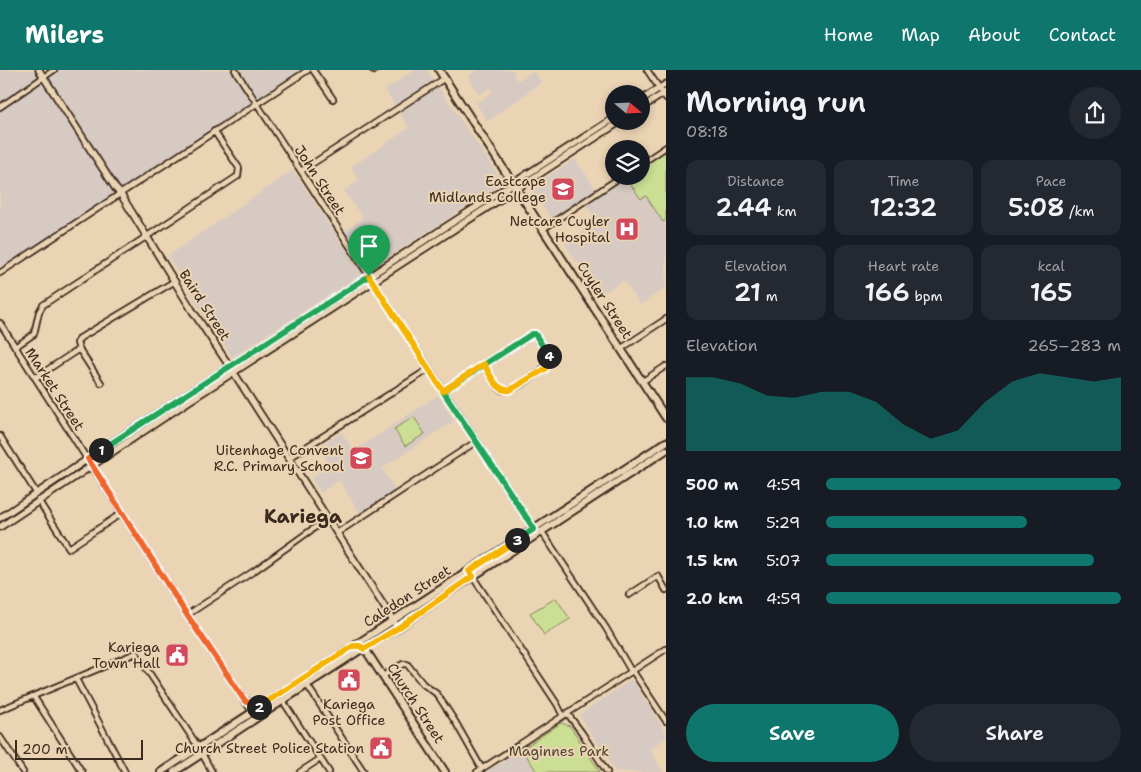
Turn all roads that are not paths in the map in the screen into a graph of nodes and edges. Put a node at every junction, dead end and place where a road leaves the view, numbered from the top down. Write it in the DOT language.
graph roads {
  1 [pos="39,70"];
  2 [pos="54,70"];
  3 [pos="235,70"];
  4 [pos="308,70"];
  5 [pos="313,70"];
  6 [pos="439,70"];
  7 [pos="646,70"];
  8 [pos="44,77"];
  9 [pos="445,78"];
  10 [pos="666,84"];
  11 [pos="659,89"];
  12 [pos="650,94"];
  13 [pos="665,95"];
  14 [pos="333,99"];
  15 [pos="256,103"];
  16 [pos="650,103"];
  17 [pos="0,107"];
  18 [pos="605,124"];
  19 [pos="606,130"];
  20 [pos="214,131"];
  21 [pos="666,147"];
  22 [pos="650,158"];
  23 [pos="302,172"];
  24 [pos="609,185"];
  25 [pos="515,186"];
  26 [pos="120,193"];
  27 [pos="543,229"];
  28 [pos="146,237"];
  29 [pos="0,273"];
  30 [pos="369,276"];
  31 [pos="175,281"];
  32 [pos="373,283"];
  33 [pos="666,319"];
  34 [pos="0,323"];
  35 [pos="14,347"];
  36 [pos="79,348"];
  37 [pos="622,348"];
  38 [pos="484,364"];
  39 [pos="230,366"];
  40 [pos="666,366"];
  41 [pos="429,368"];
  42 [pos="234,373"];
  43 [pos="35,378"];
  44 [pos="643,381"];
  45 [pos="101,383"];
  46 [pos="443,391"];
  47 [pos="666,418"];
  48 [pos="0,436"];
  49 [pos="477,441"];
  50 [pos="666,442"];
  51 [pos="665,452"];
  52 [pos="289,458"];
  53 [pos="88,459"];
  54 [pos="92,465"];
  55 [pos="38,497"];
  56 [pos="122,513"];
  57 [pos="0,518"];
  58 [pos="328,518"];
  59 [pos="0,527"];
  60 [pos="534,529"];
  61 [pos="542,532"];
  62 [pos="337,533"];
  63 [pos="471,574"];
  64 [pos="666,590"];
  65 [pos="629,595"];
  66 [pos="187,615"];
  67 [pos="393,620"];
  68 [pos="398,628"];
  69 [pos="366,638"];
  70 [pos="353,646"];
  71 [pos="364,649"];
  72 [pos="666,649"];
  73 [pos="631,671"];
  74 [pos="383,676"];
  75 [pos="76,679"];
  76 [pos="307,685"];
  77 [pos="34,697"];
  78 [pos="245,701"];
  79 [pos="283,701"];
  80 [pos="260,708"];
  81 [pos="0,710"];
  82 [pos="565,715"];
  83 [pos="254,716"];
  84 [pos="666,722"];
  85 [pos="0,737"];
  86 [pos="201,751"];
  87 [pos="320,759"];
  88 [pos="482,768"];
  89 [pos="23,772"];
  90 [pos="82,772"];
  91 [pos="125,772"];
  92 [pos="161,772"];
  93 [pos="174,772"];
  94 [pos="212,772"];
  95 [pos="300,772"];
  96 [pos="329,772"];
  97 [pos="364,772"];
  98 [pos="445,772"];
  99 [pos="477,772"];
  100 [pos="606,772"];
  1 -- 8 [label="street, Baird Street"];
  2 -- 8 [label="street"];
  3 -- 15 [label="street, John Street"];
  4 -- 15 [label="street"];
  5 -- 14 [label="street"];
  6 -- 9 [label="main road, Cuyler Street"];
  7 -- 11 [label="street"];
  8 -- 17 [label="street"];
  8 -- 26 [label="street, Baird Street"];
  9 -- 23 [label="street"];
  9 -- 25 [label="main road, Cuyler Street"];
  10 -- 11 [label="street"];
  11 -- 12 [label="street"];
  11 -- 13 [label="street"];
  13 -- 16 [label="street"];
  15 -- 20 [label="street"];
  15 -- 23 [label="street, John Street"];
  18 -- 25 [label="street"];
  19 -- 25 [label="street"];
  20 -- 26 [label="street"];
  20 -- 28 [label="street"];
  21 -- 22 [label="street"];
  23 -- 30 [label="street, John Street"];
  24 -- 27 [label="street"];
  25 -- 27 [label="main road, Cuyler Street"];
  25 -- 30 [label="street"];
  25 -- 32 [label="street"];
  26 -- 28 [label="street, Baird Street"];
  26 -- 29 [label="street"];
  27 -- 37 [label="main road, Cuyler Street"];
  28 -- 31 [label="street, Baird Street"];
  28 -- 35 [label="street"];
  30 -- 32 [label="street, John Street"];
  30 -- 39 [label="street"];
  31 -- 36 [label="street"];
  31 -- 39 [label="street, Baird Street"];
  32 -- 41 [label="street, John Street"];
  32 -- 42 [label="street"];
  33 -- 37 [label="street"];
  34 -- 35 [label="street, Market Street"];
  35 -- 43 [label="street, Market Street"];
  36 -- 43 [label="street"];
  36 -- 45 [label="street"];
  37 -- 44 [label="main road, Cuyler Street"];
  38 -- 38 [label="street"];
  38 -- 46 [label="street"];
  39 -- 42 [label="street, Baird Street"];
  39 -- 53 [label="street"];
  40 -- 44 [label="street"];
  41 -- 46 [label="street, John Street"];
  41 -- 52 [label="street"];
  42 -- 52 [label="street, Baird Street"];
  42 -- 54 [label="street"];
  43 -- 53 [label="street, Market Street"];
  44 -- 47 [label="main road, Cuyler Street"];
  46 -- 49 [label="street, John Street"];
  48 -- 55 [label="street"];
  49 -- 60 [label="street, John Street"];
  49 -- 62 [label="street"];
  50 -- 60 [label="main road, Caledon Street"];
  51 -- 61 [label="main road, Caledon Street"];
  52 -- 58 [label="street, Baird Street"];
  53 -- 54 [label="street, Market Street"];
  53 -- 55 [label="street"];
  54 -- 55 [label="street"];
  54 -- 56 [label="street, Market Street"];
  55 -- 56 [label="street"];
  55 -- 57 [label="street"];
  55 -- 59 [label="street"];
  56 -- 66 [label="street, Market Street"];
  58 -- 62 [label="street, Baird Street"];
  58 -- 66 [label="street"];
  60 -- 61 [label="street"];
  60 -- 63 [label="main road, Caledon Street"];
  61 -- 63 [label="main road, Caledon Street"];
  61 -- 73 [label="street"];
  62 -- 67 [label="street, Baird Street"];
  63 -- 67 [label="main road, Caledon Street"];
  63 -- 68 [label="main road, Caledon Street"];
  63 -- 82 [label="street"];
  64 -- 65 [label="street"];
  66 -- 78 [label="street, Market Street"];
  67 -- 68 [label="street, Baird Street"];
  67 -- 69 [label="main road, Caledon Street"];
  68 -- 71 [label="main road, Caledon Street"];
  69 -- 70 [label="main road, Caledon Street"];
  69 -- 71 [label="main road"];
  70 -- 71 [label="main road"];
  70 -- 80 [label="main road, Caledon Street"];
  71 -- 74 [label="main road, Church Street"];
  71 -- 76 [label="main road, Caledon Street"];
  72 -- 73 [label="street"];
  73 -- 82 [label="street"];
  73 -- 84 [label="street"];
  74 -- 88 [label="street"];
  74 -- 98 [label="main road, Church Street"];
  75 -- 77 [label="street"];
  75 -- 86 [label="street"];
  75 -- 91 [label="street"];
  76 -- 79 [label="main road, Caledon Street"];
  76 -- 97 [label="street"];
  77 -- 81 [label="street"];
  77 -- 90 [label="street"];
  78 -- 80 [label="main road"];
  78 -- 83 [label="street, Market Street"];
  79 -- 83 [label="main road, Caledon Street"];
  79 -- 87 [label="street"];
  80 -- 83 [label="main road, Caledon Street"];
  82 -- 88 [label="street"];
  82 -- 100 [label="street"];
  83 -- 86 [label="main road, Caledon Street"];
  85 -- 89 [label="street"];
  86 -- 92 [label="main road, Caledon Street"];
  86 -- 93 [label="main road, Caledon Street"];
  86 -- 94 [label="street"];
  87 -- 95 [label="street"];
  87 -- 96 [label="street"];
  88 -- 99 [label="street"];
}
